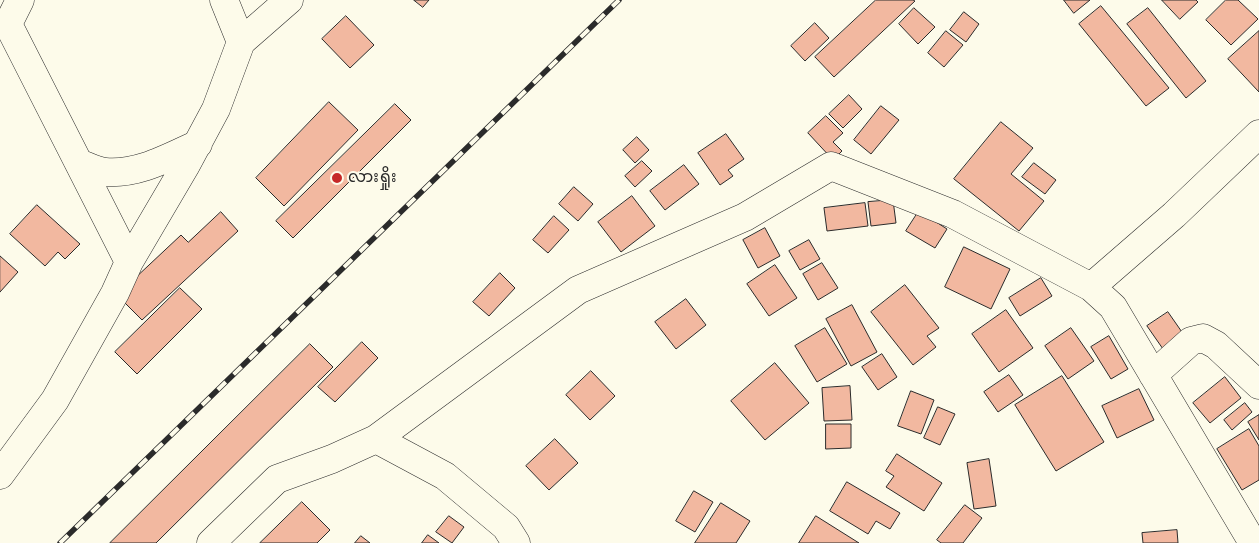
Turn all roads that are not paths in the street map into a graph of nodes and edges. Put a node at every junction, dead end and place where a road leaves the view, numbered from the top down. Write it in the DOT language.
graph roads {
  1 [pos="20,0"];
  2 [pos="224,0"];
  3 [pos="289,0"];
  4 [pos="241,42"];
  5 [pos="1259,134"];
  6 [pos="198,144"];
  7 [pos="79,163"];
  8 [pos="129,262"];
  9 [pos="1091,287"];
  10 [pos="1153,374"];
  11 [pos="1259,385"];
  12 [pos="376,439"];
  13 [pos="0,475"];
  14 [pos="211,543"];
  15 [pos="516,543"];
  16 [pos="1252,543"];
  1 -- 7 [label="street"];
  2 -- 4 [label="street"];
  3 -- 4 [label="street"];
  4 -- 6 [label="street"];
  5 -- 9 [label="street"];
  6 -- 7 [label="street"];
  6 -- 8 [label="street"];
  7 -- 8 [label="street"];
  8 -- 13 [label="street"];
  9 -- 10 [label="street"];
  9 -- 12 [label="street"];
  10 -- 11 [label="street"];
  10 -- 16 [label="street"];
  12 -- 14 [label="street"];
  12 -- 15 [label="street"];
}
